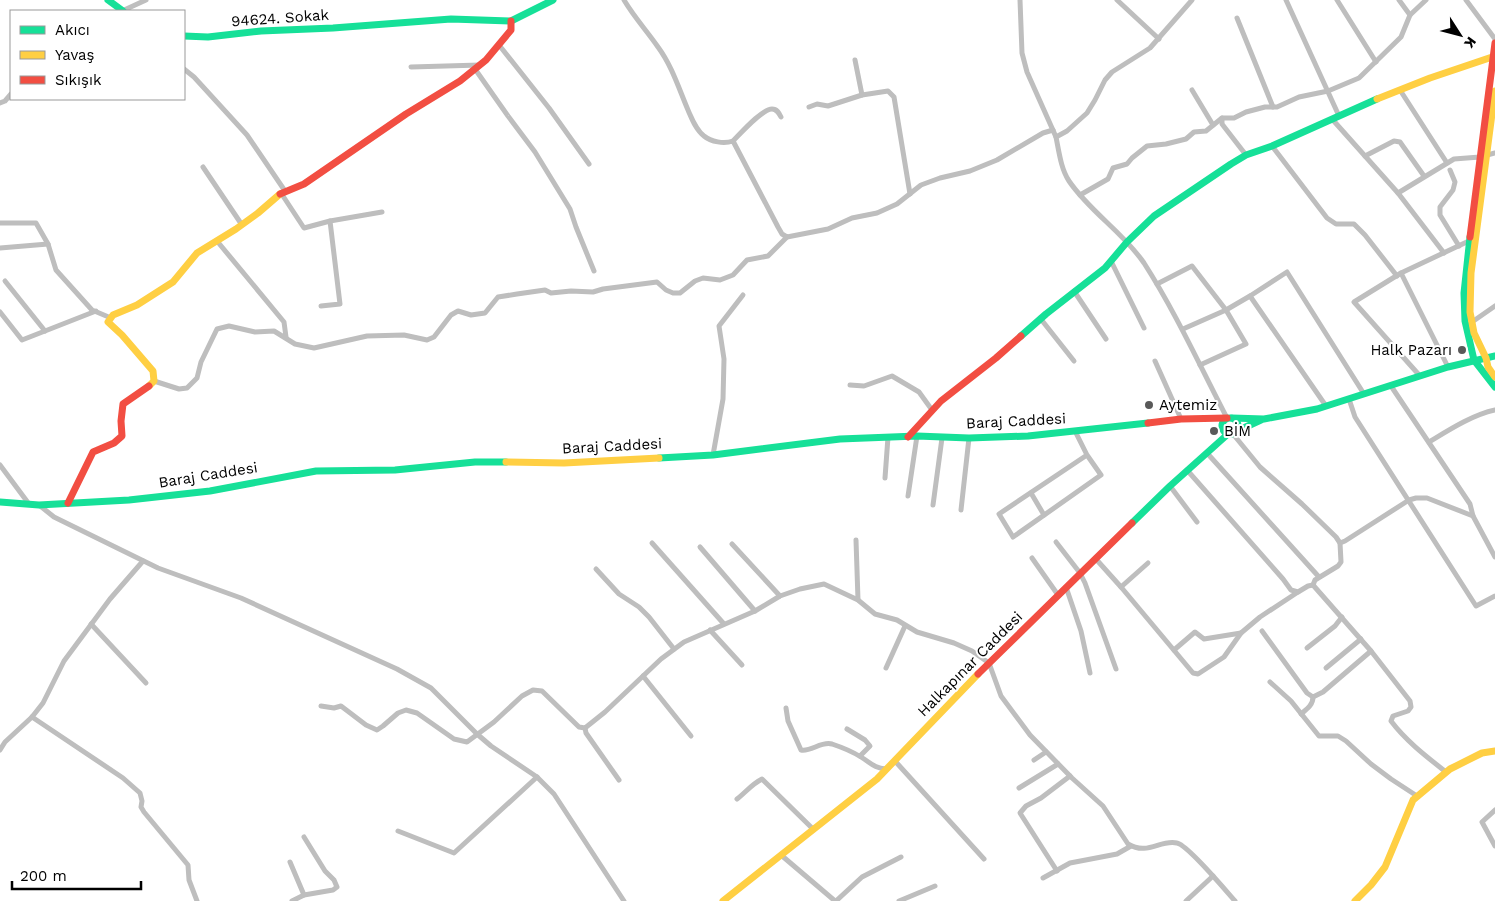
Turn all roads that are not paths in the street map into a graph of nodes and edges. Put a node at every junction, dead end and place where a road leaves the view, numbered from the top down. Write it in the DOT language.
graph roads {
  1 [pos="108,0"];
  2 [pos="146,0"];
  3 [pos="553,0"];
  4 [pos="624,0"];
  5 [pos="1020,0"];
  6 [pos="1117,0"];
  7 [pos="1192,0"];
  8 [pos="1286,0"];
  9 [pos="1337,0"];
  10 [pos="1398,0"];
  11 [pos="1426,0"];
  12 [pos="1466,0"];
  13 [pos="121,10"];
  14 [pos="124,10"];
  15 [pos="1410,15"];
  16 [pos="1237,18"];
  17 [pos="511,21"];
  18 [pos="185,36"];
  19 [pos="1159,39"];
  20 [pos="1495,41"];
  21 [pos="499,45"];
  22 [pos="1494,58"];
  23 [pos="855,60"];
  24 [pos="1376,62"];
  25 [pos="411,67"];
  26 [pos="478,67"];
  27 [pos="185,70"];
  28 [pos="1192,90"];
  29 [pos="1400,90"];
  30 [pos="1328,91"];
  31 [pos="1495,91"];
  32 [pos="10,95"];
  33 [pos="862,95"];
  34 [pos="0,103"];
  35 [pos="809,107"];
  36 [pos="1272,107"];
  37 [pos="781,117"];
  38 [pos="1336,117"];
  39 [pos="1222,118"];
  40 [pos="1213,125"];
  41 [pos="1053,130"];
  42 [pos="1056,137"];
  43 [pos="733,141"];
  44 [pos="1272,146"];
  45 [pos="1495,153"];
  46 [pos="1246,155"];
  47 [pos="1365,156"];
  48 [pos="1483,157"];
  49 [pos="1447,163"];
  50 [pos="589,164"];
  51 [pos="203,167"];
  52 [pos="1450,170"];
  53 [pos="1424,176"];
  54 [pos="283,192"];
  55 [pos="1398,193"];
  56 [pos="910,194"];
  57 [pos="1080,195"];
  58 [pos="382,212"];
  59 [pos="330,221"];
  60 [pos="0,223"];
  61 [pos="242,225"];
  62 [pos="787,237"];
  63 [pos="1472,239"];
  64 [pos="218,241"];
  65 [pos="1127,242"];
  66 [pos="48,244"];
  67 [pos="1459,246"];
  68 [pos="0,248"];
  69 [pos="1444,253"];
  70 [pos="1111,261"];
  71 [pos="594,271"];
  72 [pos="1399,274"];
  73 [pos="5,282"];
  74 [pos="1157,284"];
  75 [pos="1074,291"];
  76 [pos="743,295"];
  77 [pos="1250,296"];
  78 [pos="321,306"];
  79 [pos="1495,306"];
  80 [pos="1226,310"];
  81 [pos="96,311"];
  82 [pos="0,312"];
  83 [pos="111,318"];
  84 [pos="1040,318"];
  85 [pos="1472,322"];
  86 [pos="1144,328"];
  87 [pos="1183,329"];
  88 [pos="45,332"];
  89 [pos="286,337"];
  90 [pos="1106,339"];
  91 [pos="1495,356"];
  92 [pos="1486,358"];
  93 [pos="1474,360"];
  94 [pos="1074,361"];
  95 [pos="1155,361"];
  96 [pos="1200,365"];
  97 [pos="1448,367"];
  98 [pos="1420,376"];
  99 [pos="1495,377"];
  100 [pos="154,381"];
  101 [pos="850,385"];
  102 [pos="1391,386"];
  103 [pos="1495,387"];
  104 [pos="1364,394"];
  105 [pos="1349,399"];
  106 [pos="1326,406"];
  107 [pos="932,410"];
  108 [pos="1495,410"];
  109 [pos="1229,418"];
  110 [pos="1181,419"];
  111 [pos="1264,419"];
  112 [pos="1075,431"];
  113 [pos="1233,433"];
  114 [pos="917,436"];
  115 [pos="888,437"];
  116 [pos="908,437"];
  117 [pos="942,438"];
  118 [pos="968,438"];
  119 [pos="1429,442"];
  120 [pos="1207,453"];
  121 [pos="713,455"];
  122 [pos="1087,455"];
  123 [pos="0,465"];
  124 [pos="1187,470"];
  125 [pos="885,478"];
  126 [pos="1170,486"];
  127 [pos="1031,493"];
  128 [pos="908,496"];
  129 [pos="1409,500"];
  130 [pos="0,502"];
  131 [pos="68,503"];
  132 [pos="28,504"];
  133 [pos="39,505"];
  134 [pos="933,505"];
  135 [pos="961,510"];
  136 [pos="1044,515"];
  137 [pos="1473,516"];
  138 [pos="1198,522"];
  139 [pos="856,540"];
  140 [pos="1056,542"];
  141 [pos="652,543"];
  142 [pos="1340,543"];
  143 [pos="732,544"];
  144 [pos="700,547"];
  145 [pos="1493,550"];
  146 [pos="1032,558"];
  147 [pos="1095,558"];
  148 [pos="1495,558"];
  149 [pos="143,561"];
  150 [pos="1148,563"];
  151 [pos="596,569"];
  152 [pos="1080,573"];
  153 [pos="1319,577"];
  154 [pos="1313,585"];
  155 [pos="1066,587"];
  156 [pos="1121,587"];
  157 [pos="1298,592"];
  158 [pos="1058,594"];
  159 [pos="780,596"];
  160 [pos="1495,596"];
  161 [pos="858,600"];
  162 [pos="755,611"];
  163 [pos="1342,618"];
  164 [pos="91,624"];
  165 [pos="724,624"];
  166 [pos="905,626"];
  167 [pos="710,630"];
  168 [pos="1262,630"];
  169 [pos="1241,633"];
  170 [pos="1361,639"];
  171 [pos="1307,648"];
  172 [pos="674,649"];
  173 [pos="1174,650"];
  174 [pos="1371,651"];
  175 [pos="989,663"];
  176 [pos="742,665"];
  177 [pos="886,668"];
  178 [pos="1116,668"];
  179 [pos="1326,668"];
  180 [pos="1090,673"];
  181 [pos="643,676"];
  182 [pos="1270,682"];
  183 [pos="146,683"];
  184 [pos="1313,697"];
  185 [pos="321,706"];
  186 [pos="786,708"];
  187 [pos="1301,714"];
  188 [pos="32,717"];
  189 [pos="585,728"];
  190 [pos="847,729"];
  191 [pos="477,734"];
  192 [pos="691,736"];
  193 [pos="0,750"];
  194 [pos="1495,751"];
  195 [pos="1046,752"];
  196 [pos="860,756"];
  197 [pos="1034,760"];
  198 [pos="895,761"];
  199 [pos="1058,764"];
  200 [pos="886,769"];
  201 [pos="1446,772"];
  202 [pos="1070,776"];
  203 [pos="537,777"];
  204 [pos="619,780"];
  205 [pos="1019,788"];
  206 [pos="1418,796"];
  207 [pos="737,799"];
  208 [pos="1495,810"];
  209 [pos="813,829"];
  210 [pos="398,831"];
  211 [pos="304,837"];
  212 [pos="1131,846"];
  213 [pos="1495,846"];
  214 [pos="782,855"];
  215 [pos="901,857"];
  216 [pos="984,859"];
  217 [pos="290,862"];
  218 [pos="1057,870"];
  219 [pos="1212,876"];
  220 [pos="1043,878"];
  221 [pos="935,886"];
  222 [pos="304,895"];
  223 [pos="197,901"];
  224 [pos="292,901"];
  225 [pos="624,901"];
  226 [pos="723,901"];
  227 [pos="835,901"];
  228 [pos="899,901"];
  229 [pos="1186,901"];
  230 [pos="1235,901"];
  231 [pos="1355,901"];
  1 -- 13 [label="main road"];
  2 -- 14 [label="street"];
  3 -- 17 [label="main road, 94624. Sokak"];
  4 -- 43 [label="street"];
  5 -- 41 [label="street"];
  6 -- 19 [label="street"];
  7 -- 19 [label="street"];
  8 -- 30 [label="street"];
  9 -- 24 [label="street"];
  10 -- 15 [label="street"];
  11 -- 15 [label="street"];
  12 -- 20 [label="street"];
  15 -- 24 [label="street"];
  16 -- 36 [label="street"];
  17 -- 18 [label="main road, 94624. Sokak"];
  17 -- 21 [label="main road"];
  19 -- 42 [label="street"];
  20 -- 22 [label="main road"];
  21 -- 26 [label="main road"];
  21 -- 50 [label="street"];
  22 -- 29 [label="main road"];
  22 -- 48 [label="main road"];
  23 -- 33 [label="street"];
  24 -- 30 [label="street"];
  25 -- 26 [label="street"];
  26 -- 54 [label="main road"];
  26 -- 71 [label="street"];
  27 -- 54 [label="street"];
  28 -- 40 [label="street"];
  29 -- 38 [label="main road"];
  29 -- 49 [label="street"];
  30 -- 36 [label="street"];
  30 -- 38 [label="street"];
  31 -- 48 [label="main road"];
  32 -- 34 [label="street"];
  33 -- 35 [label="street"];
  33 -- 56 [label="street"];
  36 -- 39 [label="street"];
  37 -- 43 [label="street"];
  38 -- 44 [label="main road"];
  38 -- 47 [label="street"];
  39 -- 40 [label="street"];
  39 -- 46 [label="street"];
  40 -- 57 [label="street"];
  41 -- 42 [label="street"];
  41 -- 56 [label="street"];
  42 -- 57 [label="street"];
  43 -- 62 [label="street"];
  44 -- 46 [label="main road"];
  44 -- 72 [label="street"];
  45 -- 48 [label="street"];
  46 -- 65 [label="main road"];
  47 -- 53 [label="street"];
  47 -- 55 [label="street"];
  48 -- 49 [label="street"];
  48 -- 63 [label="main road"];
  49 -- 53 [label="street"];
  51 -- 61 [label="street"];
  52 -- 67 [label="street"];
  53 -- 55 [label="street"];
  54 -- 59 [label="street"];
  54 -- 61 [label="main road"];
  55 -- 69 [label="street"];
  56 -- 62 [label="street"];
  57 -- 65 [label="street"];
  58 -- 59 [label="street"];
  59 -- 78 [label="street"];
  60 -- 66 [label="street"];
  61 -- 64 [label="main road"];
  62 -- 89 [label="street"];
  63 -- 67 [label="street"];
  63 -- 85 [label="main road"];
  63 -- 93 [label="main road"];
  64 -- 83 [label="main road"];
  64 -- 89 [label="street"];
  65 -- 70 [label="main road"];
  65 -- 74 [label="street"];
  66 -- 68 [label="street"];
  66 -- 81 [label="street"];
  67 -- 69 [label="street"];
  69 -- 72 [label="street"];
  70 -- 75 [label="main road"];
  70 -- 86 [label="street"];
  72 -- 97 [label="street"];
  72 -- 98 [label="street"];
  73 -- 88 [label="street"];
  74 -- 80 [label="street"];
  74 -- 87 [label="street"];
  75 -- 84 [label="main road"];
  75 -- 90 [label="street"];
  76 -- 121 [label="street"];
  77 -- 80 [label="street"];
  77 -- 104 [label="street"];
  77 -- 106 [label="street"];
  79 -- 85 [label="street"];
  80 -- 87 [label="street"];
  80 -- 96 [label="street"];
  81 -- 83 [label="street"];
  81 -- 88 [label="street"];
  82 -- 88 [label="street"];
  83 -- 100 [label="main road"];
  84 -- 94 [label="street"];
  84 -- 107 [label="main road"];
  85 -- 92 [label="main road"];
  87 -- 96 [label="street"];
  89 -- 100 [label="street"];
  91 -- 92 [label="main road"];
  92 -- 93 [label="main road"];
  92 -- 99 [label="main road"];
  93 -- 97 [label="main road"];
  93 -- 103 [label="main road"];
  95 -- 110 [label="street"];
  96 -- 109 [label="street"];
  97 -- 98 [label="main road"];
  98 -- 102 [label="main road"];
  100 -- 131 [label="main road"];
  101 -- 107 [label="street"];
  102 -- 104 [label="main road"];
  102 -- 119 [label="street"];
  104 -- 105 [label="main road"];
  105 -- 106 [label="main road"];
  105 -- 129 [label="street"];
  106 -- 111 [label="main road"];
  107 -- 116 [label="main road"];
  108 -- 119 [label="street"];
  109 -- 110 [label="main road, Baraj Caddesi"];
  109 -- 111 [label="main road, Baraj Caddesi"];
  109 -- 113 [label="main road"];
  109 -- 113 [label="main road"];
  110 -- 112 [label="main road, Baraj Caddesi"];
  111 -- 113 [label="main road, Halkapınar Caddesi"];
  112 -- 118 [label="main road, Baraj Caddesi"];
  112 -- 122 [label="street"];
  113 -- 120 [label="main road, Halkapınar Caddesi"];
  113 -- 142 [label="street"];
  114 -- 116 [label="main road, Baraj Caddesi"];
  114 -- 117 [label="main road, Baraj Caddesi"];
  114 -- 128 [label="street"];
  115 -- 116 [label="main road, Baraj Caddesi"];
  115 -- 121 [label="main road, Baraj Caddesi"];
  115 -- 125 [label="street"];
  117 -- 118 [label="main road, Baraj Caddesi"];
  117 -- 134 [label="street"];
  118 -- 135 [label="street"];
  119 -- 137 [label="street"];
  120 -- 124 [label="main road, Halkapınar Caddesi"];
  120 -- 153 [label="street"];
  121 -- 131 [label="main road, Baraj Caddesi"];
  122 -- 127 [label="street"];
  122 -- 136 [label="street"];
  123 -- 132 [label="street"];
  124 -- 126 [label="main road, Halkapınar Caddesi"];
  124 -- 157 [label="street"];
  126 -- 138 [label="street"];
  126 -- 147 [label="main road, Halkapınar Caddesi"];
  127 -- 136 [label="street"];
  127 -- 136 [label="street"];
  129 -- 137 [label="street"];
  129 -- 142 [label="street"];
  129 -- 160 [label="street"];
  130 -- 132 [label="main road, Baraj Caddesi"];
  131 -- 133 [label="main road, Baraj Caddesi"];
  132 -- 133 [label="main road, Baraj Caddesi"];
  133 -- 149 [label="street"];
  137 -- 145 [label="street"];
  139 -- 161 [label="street"];
  140 -- 152 [label="street"];
  141 -- 165 [label="street"];
  142 -- 153 [label="street"];
  143 -- 159 [label="street"];
  144 -- 162 [label="street"];
  145 -- 148 [label="street"];
  146 -- 158 [label="street"];
  147 -- 152 [label="main road, Halkapınar Caddesi"];
  147 -- 156 [label="street"];
  149 -- 164 [label="street"];
  149 -- 191 [label="street"];
  150 -- 156 [label="street"];
  151 -- 172 [label="street"];
  152 -- 155 [label="main road, Halkapınar Caddesi"];
  152 -- 178 [label="street"];
  153 -- 154 [label="street"];
  154 -- 157 [label="street"];
  154 -- 163 [label="street"];
  155 -- 158 [label="main road, Halkapınar Caddesi"];
  155 -- 180 [label="street"];
  156 -- 173 [label="street"];
  157 -- 169 [label="street"];
  158 -- 175 [label="main road, Halkapınar Caddesi"];
  159 -- 161 [label="street"];
  159 -- 162 [label="street"];
  161 -- 166 [label="street"];
  162 -- 165 [label="street"];
  163 -- 170 [label="street"];
  163 -- 171 [label="street"];
  164 -- 183 [label="street"];
  164 -- 188 [label="street"];
  165 -- 167 [label="street"];
  166 -- 175 [label="street"];
  166 -- 177 [label="street"];
  167 -- 172 [label="street"];
  167 -- 176 [label="street"];
  168 -- 184 [label="street"];
  169 -- 173 [label="street"];
  169 -- 173 [label="street"];
  170 -- 174 [label="street"];
  170 -- 179 [label="street"];
  172 -- 181 [label="street"];
  174 -- 184 [label="street"];
  174 -- 201 [label="street"];
  175 -- 195 [label="street"];
  175 -- 198 [label="main road, Halkapınar Caddesi"];
  181 -- 189 [label="street"];
  181 -- 192 [label="street"];
  182 -- 187 [label="street"];
  184 -- 187 [label="street"];
  185 -- 191 [label="street"];
  186 -- 196 [label="street"];
  187 -- 206 [label="street"];
  188 -- 193 [label="street"];
  188 -- 223 [label="street"];
  189 -- 191 [label="street"];
  189 -- 204 [label="street"];
  190 -- 196 [label="street"];
  191 -- 203 [label="street"];
  194 -- 201 [label="main road"];
  195 -- 197 [label="street"];
  195 -- 199 [label="street"];
  196 -- 200 [label="street"];
  198 -- 200 [label="main road, Halkapınar Caddesi"];
  198 -- 216 [label="street"];
  199 -- 202 [label="street"];
  199 -- 205 [label="street"];
  200 -- 209 [label="main road, Halkapınar Caddesi"];
  201 -- 206 [label="main road"];
  202 -- 212 [label="street"];
  202 -- 218 [label="street"];
  203 -- 210 [label="street"];
  203 -- 225 [label="street"];
  206 -- 231 [label="main road"];
  207 -- 209 [label="street"];
  208 -- 213 [label="street"];
  209 -- 214 [label="main road, Halkapınar Caddesi"];
  211 -- 222 [label="street"];
  212 -- 218 [label="street"];
  212 -- 219 [label="street"];
  214 -- 226 [label="main road, Halkapınar Caddesi"];
  214 -- 227 [label="street"];
  215 -- 227 [label="street"];
  217 -- 222 [label="street"];
  218 -- 220 [label="street"];
  219 -- 229 [label="street"];
  219 -- 230 [label="street"];
  221 -- 228 [label="street"];
  222 -- 224 [label="street"];
}
